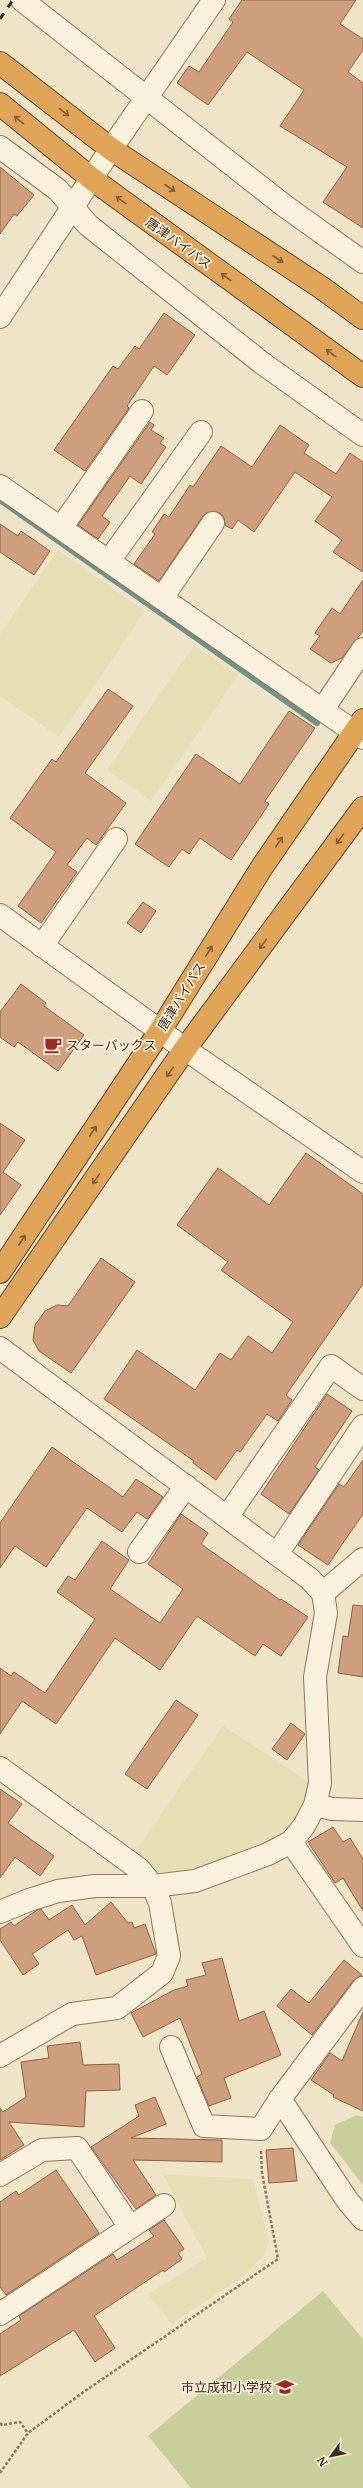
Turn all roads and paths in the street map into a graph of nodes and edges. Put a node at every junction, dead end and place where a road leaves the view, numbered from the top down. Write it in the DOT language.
graph roads {
  1 [pos="214,0"];
  2 [pos="32,3"];
  3 [pos="0,63"];
  4 [pos="148,97"];
  5 [pos="0,104"];
  6 [pos="0,147"];
  7 [pos="111,149"];
  8 [pos="92,179"];
  9 [pos="72,209"];
  10 [pos="363,262"];
  11 [pos="0,316"];
  12 [pos="363,318"];
  13 [pos="363,376"];
  14 [pos="142,411"];
  15 [pos="201,432"];
  16 [pos="363,435"];
  17 [pos="0,486"];
  18 [pos="213,523"];
  19 [pos="61,528"];
  20 [pos="109,561"];
  21 [pos="162,598"];
  22 [pos="363,649"];
  23 [pos="323,710"];
  24 [pos="360,730"];
  25 [pos="363,808"];
  26 [pos="116,839"];
  27 [pos="0,915"];
  28 [pos="42,946"];
  29 [pos="160,1031"];
  30 [pos="185,1049"];
  31 [pos="363,1172"];
  32 [pos="0,1272"];
  33 [pos="0,1317"];
  34 [pos="0,1348"];
  35 [pos="363,1389"];
  36 [pos="363,1426"];
  37 [pos="186,1486"];
  38 [pos="227,1517"];
  39 [pos="139,1552"];
  40 [pos="277,1554"];
  41 [pos="363,1559"];
  42 [pos="323,1593"];
  43 [pos="0,1768"];
  44 [pos="315,1805"];
  45 [pos="363,1810"];
  46 [pos="291,1842"];
  47 [pos="153,1886"];
  48 [pos="0,1912"];
  49 [pos="363,1946"];
  50 [pos="363,1988"];
  51 [pos="172,2047"];
  52 [pos="0,2056"];
  53 [pos="280,2099"];
  54 [pos="261,2129"];
  55 [pos="0,2175"];
  56 [pos="164,2205"];
  57 [pos="363,2219"];
  58 [pos="130,2227"];
  59 [pos="0,2314"];
  60 [pos="0,2423"];
  61 [pos="28,2433"];
  62 [pos="0,2473"];
  1 -- 4 [label="street"];
  2 -- 4 [label="street"];
  3 -- 7 [label="highway, one-way"];
  4 -- 7 [label="street"];
  4 -- 10 [label="street"];
  8 -- 5 [label="highway, 唐津バイパス, one-way"];
  6 -- 9 [label="street"];
  7 -- 8 [label="street"];
  7 -- 12 [label="highway, one-way"];
  8 -- 9 [label="street"];
  13 -- 8 [label="highway, 唐津バイパス, one-way"];
  9 -- 11 [label="street"];
  9 -- 16 [label="street"];
  14 -- 19 [label="street"];
  15 -- 20 [label="street"];
  17 -- 19 [label="street"];
  18 -- 21 [label="street"];
  19 -- 20 [label="street"];
  20 -- 21 [label="street"];
  21 -- 23 [label="street"];
  22 -- 23 [label="street"];
  23 -- 24 [label="street"];
  29 -- 24 [label="highway, 唐津バイパス, one-way"];
  25 -- 30 [label="highway, one-way"];
  26 -- 28 [label="street"];
  27 -- 28 [label="street"];
  28 -- 29 [label="street"];
  29 -- 30 [label="street"];
  32 -- 29 [label="highway, 唐津バイパス, one-way"];
  30 -- 31 [label="street"];
  30 -- 33 [label="highway, one-way"];
  34 -- 37 [label="street"];
  35 -- 38 [label="street"];
  36 -- 40 [label="street"];
  37 -- 38 [label="street"];
  37 -- 39 [label="street"];
  38 -- 40 [label="street"];
  40 -- 42 [label="street"];
  41 -- 42 [label="street"];
  42 -- 44 [label="street"];
  43 -- 47 [label="street"];
  44 -- 45 [label="street"];
  44 -- 46 [label="street"];
  46 -- 47 [label="street"];
  46 -- 49 [label="street"];
  47 -- 48 [label="street"];
  47 -- 52 [label="street"];
  50 -- 53 [label="street"];
  51 -- 54 [label="street"];
  53 -- 54 [label="street"];
  53 -- 57 [label="street"];
  54 -- 61 [label="path"];
  55 -- 58 [label="street"];
  56 -- 58 [label="street"];
  58 -- 59 [label="street"];
  60 -- 61 [label="path"];
  61 -- 62 [label="path"];
}
